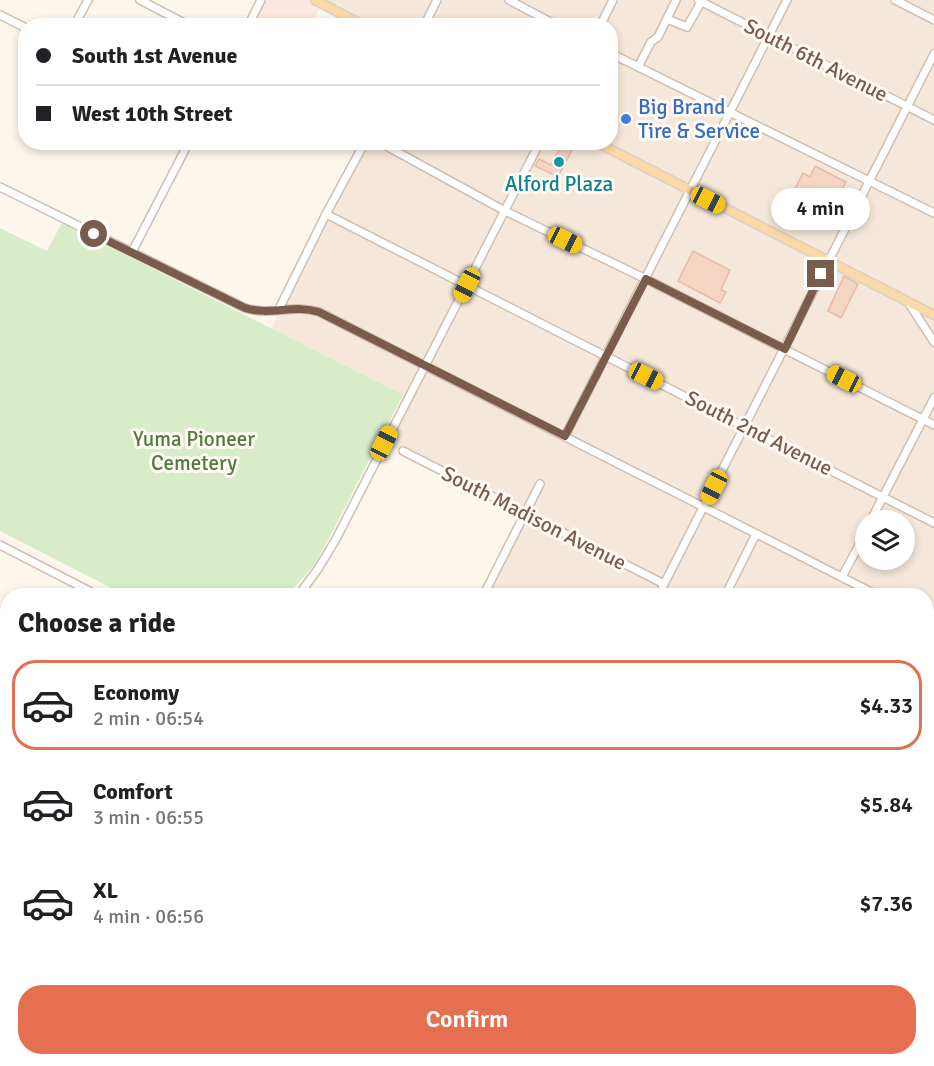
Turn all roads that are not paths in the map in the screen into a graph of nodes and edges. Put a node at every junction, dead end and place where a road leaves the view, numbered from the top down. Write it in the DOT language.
graph roads {
  1 [pos="88,0"];
  2 [pos="140,0"];
  3 [pos="261,0"];
  4 [pos="315,0"];
  5 [pos="437,0"];
  6 [pos="509,0"];
  7 [pos="613,0"];
  8 [pos="676,0"];
  9 [pos="787,0"];
  10 [pos="895,0"];
  11 [pos="699,1"];
  12 [pos="0,15"];
  13 [pos="78,18"];
  14 [pos="175,18"];
  15 [pos="252,18"];
  16 [pos="350,18"];
  17 [pos="428,18"];
  18 [pos="543,18"];
  19 [pos="604,18"];
  20 [pos="667,19"];
  21 [pos="934,20"];
  22 [pos="18,24"];
  23 [pos="768,36"];
  24 [pos="934,54"];
  25 [pos="618,56"];
  26 [pos="638,67"];
  27 [pos="907,106"];
  28 [pos="729,113"];
  29 [pos="934,120"];
  30 [pos="185,150"];
  31 [pos="361,150"];
  32 [pos="394,150"];
  33 [pos="536,150"];
  34 [pos="611,150"];
  35 [pos="869,180"];
  36 [pos="0,187"];
  37 [pos="690,191"];
  38 [pos="505,211"];
  39 [pos="934,213"];
  40 [pos="326,214"];
  41 [pos="132,252"];
  42 [pos="828,261"];
  43 [pos="646,279"];
  44 [pos="467,285"];
  45 [pos="908,302"];
  46 [pos="279,309"];
  47 [pos="934,315"];
  48 [pos="934,342"];
  49 [pos="785,349"];
  50 [pos="606,356"];
  51 [pos="426,366"];
  52 [pos="934,398"];
  53 [pos="923,420"];
  54 [pos="934,425"];
  55 [pos="745,426"];
  56 [pos="565,436"];
  57 [pos="403,451"];
  58 [pos="540,484"];
  59 [pos="883,497"];
  60 [pos="704,507"];
  61 [pos="876,510"];
  62 [pos="526,514"];
  63 [pos="934,523"];
  64 [pos="756,534"];
  65 [pos="0,545"];
  66 [pos="855,552"];
  67 [pos="842,577"];
  68 [pos="664,584"];
  69 [pos="83,588"];
  70 [pos="304,588"];
  71 [pos="488,588"];
  72 [pos="662,588"];
  73 [pos="729,588"];
  74 [pos="863,588"];
  1 -- 13 [label="street"];
  2 -- 14 [label="street"];
  3 -- 15 [label="street"];
  4 -- 16 [label="main road"];
  5 -- 17 [label="street"];
  6 -- 18 [label="street"];
  7 -- 19 [label="street"];
  8 -- 20 [label="street"];
  9 -- 23 [label="street"];
  10 -- 21 [label="street"];
  11 -- 20 [label="street"];
  11 -- 23 [label="street, South 6th Avenue"];
  12 -- 22 [label="street"];
  20 -- 26 [label="street"];
  23 -- 27 [label="street, South 6th Avenue"];
  23 -- 28 [label="street"];
  24 -- 27 [label="street"];
  25 -- 26 [label="street"];
  26 -- 28 [label="street"];
  27 -- 29 [label="street, South 6th Avenue"];
  27 -- 35 [label="street"];
  28 -- 35 [label="street"];
  28 -- 37 [label="street"];
  30 -- 41 [label="street"];
  31 -- 40 [label="street"];
  32 -- 38 [label="street"];
  33 -- 38 [label="street"];
  34 -- 37 [label="main road"];
  35 -- 39 [label="street"];
  35 -- 42 [label="street"];
  36 -- 41 [label="street"];
  37 -- 42 [label="main road"];
  37 -- 43 [label="street"];
  38 -- 43 [label="street"];
  38 -- 44 [label="street"];
  40 -- 44 [label="street, South 2nd Avenue"];
  40 -- 46 [label="street"];
  41 -- 46 [label="street"];
  42 -- 45 [label="main road"];
  42 -- 49 [label="street"];
  43 -- 49 [label="street"];
  43 -- 50 [label="street"];
  44 -- 50 [label="street, South 2nd Avenue"];
  44 -- 51 [label="street"];
  45 -- 47 [label="main road"];
  45 -- 48 [label="street"];
  46 -- 51 [label="street"];
  49 -- 53 [label="street"];
  49 -- 55 [label="street"];
  50 -- 55 [label="street, South 2nd Avenue"];
  50 -- 56 [label="street"];
  51 -- 56 [label="street"];
  51 -- 70 [label="street"];
  52 -- 53 [label="street"];
  53 -- 54 [label="street"];
  53 -- 59 [label="street"];
  55 -- 59 [label="street, South 2nd Avenue"];
  55 -- 60 [label="street"];
  56 -- 60 [label="street"];
  57 -- 62 [label="street, South Madison Avenue"];
  58 -- 62 [label="street"];
  59 -- 61 [label="street"];
  59 -- 63 [label="street, South 2nd Avenue"];
  60 -- 64 [label="street"];
  60 -- 68 [label="street"];
  62 -- 68 [label="street, South Madison Avenue"];
  62 -- 71 [label="street"];
  64 -- 67 [label="street"];
  64 -- 73 [label="street"];
  65 -- 69 [label="street"];
  66 -- 67 [label="street"];
  67 -- 74 [label="street"];
  68 -- 72 [label="street"];
}
